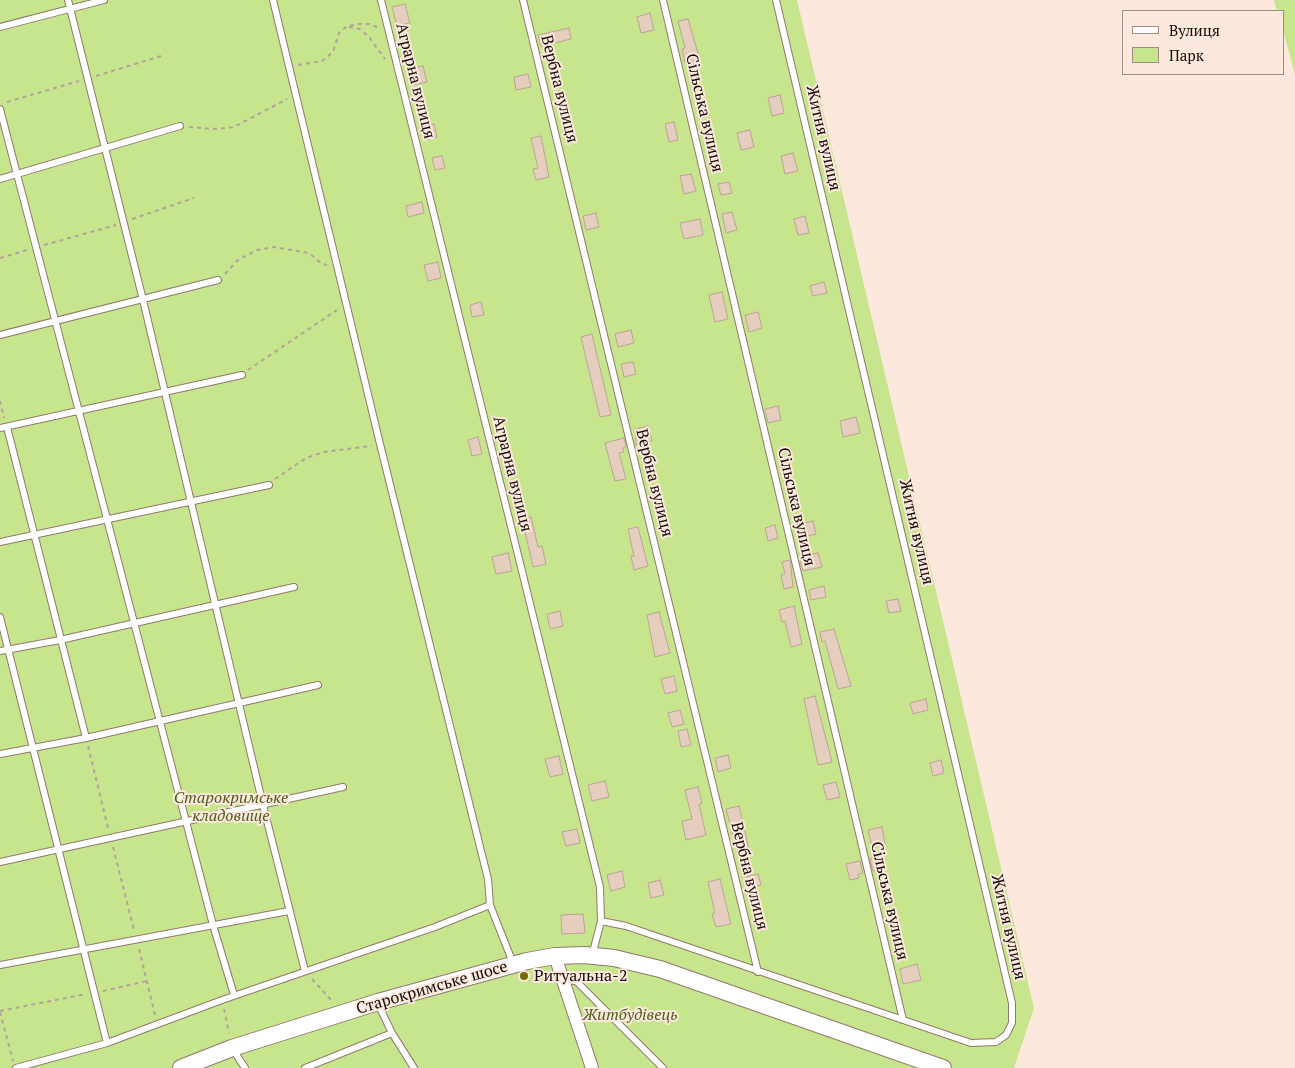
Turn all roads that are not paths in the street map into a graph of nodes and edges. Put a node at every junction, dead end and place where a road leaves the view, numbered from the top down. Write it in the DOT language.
graph roads {
  1 [pos="68,0"];
  2 [pos="104,0"];
  3 [pos="273,0"];
  4 [pos="381,0"];
  5 [pos="523,0"];
  6 [pos="663,0"];
  7 [pos="776,0"];
  8 [pos="70,9"];
  9 [pos="0,28"];
  10 [pos="0,109"];
  11 [pos="180,126"];
  12 [pos="105,149"];
  13 [pos="17,174"];
  14 [pos="0,180"];
  15 [pos="218,280"];
  16 [pos="143,300"];
  17 [pos="56,321"];
  18 [pos="0,335"];
  19 [pos="242,375"];
  20 [pos="165,391"];
  21 [pos="79,411"];
  22 [pos="3,428"];
  23 [pos="269,485"];
  24 [pos="191,501"];
  25 [pos="107,519"];
  26 [pos="34,535"];
  27 [pos="0,542"];
  28 [pos="294,587"];
  29 [pos="216,605"];
  30 [pos="0,617"];
  31 [pos="134,623"];
  32 [pos="60,640"];
  33 [pos="8,650"];
  34 [pos="0,651"];
  35 [pos="318,685"];
  36 [pos="239,703"];
  37 [pos="160,721"];
  38 [pos="86,738"];
  39 [pos="33,748"];
  40 [pos="0,754"];
  41 [pos="343,787"];
  42 [pos="263,805"];
  43 [pos="186,822"];
  44 [pos="58,850"];
  45 [pos="0,862"];
  46 [pos="490,905"];
  47 [pos="289,911"];
  48 [pos="601,921"];
  49 [pos="213,925"];
  50 [pos="83,950"];
  51 [pos="555,956"];
  52 [pos="592,956"];
  53 [pos="0,964"];
  54 [pos="513,965"];
  55 [pos="305,972"];
  56 [pos="758,972"];
  57 [pos="562,980"];
  58 [pos="234,995"];
  59 [pos="378,1002"];
  60 [pos="903,1020"];
  61 [pos="392,1033"];
  62 [pos="107,1044"];
  63 [pos="232,1048"];
  64 [pos="16,1068"];
  65 [pos="182,1068"];
  66 [pos="245,1068"];
  67 [pos="306,1068"];
  68 [pos="414,1068"];
  69 [pos="592,1068"];
  70 [pos="663,1068"];
  71 [pos="943,1068"];
  1 -- 8 [label="lane"];
  2 -- 8 [label="lane"];
  3 -- 46 [label="lane"];
  4 -- 48 [label="lane, Аграрна вулиця"];
  5 -- 56 [label="lane, Вербна вулиця"];
  6 -- 60 [label="lane, Сільська вулиця"];
  7 -- 60 [label="lane, Житня вулиця"];
  8 -- 9 [label="lane"];
  8 -- 12 [label="lane"];
  10 -- 13 [label="lane"];
  11 -- 12 [label="lane"];
  12 -- 13 [label="lane"];
  12 -- 16 [label="lane"];
  13 -- 14 [label="lane"];
  13 -- 17 [label="lane"];
  15 -- 16 [label="lane"];
  16 -- 17 [label="lane"];
  16 -- 20 [label="lane"];
  17 -- 18 [label="lane"];
  17 -- 21 [label="lane"];
  19 -- 20 [label="lane"];
  20 -- 21 [label="lane"];
  20 -- 24 [label="lane"];
  21 -- 22 [label="lane"];
  21 -- 25 [label="lane"];
  22 -- 26 [label="lane"];
  23 -- 24 [label="lane"];
  24 -- 25 [label="lane"];
  24 -- 29 [label="lane"];
  25 -- 26 [label="lane"];
  25 -- 31 [label="lane"];
  26 -- 27 [label="lane"];
  26 -- 32 [label="lane"];
  28 -- 29 [label="lane"];
  29 -- 31 [label="lane"];
  29 -- 36 [label="lane"];
  30 -- 33 [label="lane"];
  31 -- 32 [label="lane"];
  31 -- 37 [label="lane"];
  32 -- 33 [label="lane"];
  32 -- 38 [label="lane"];
  33 -- 34 [label="lane"];
  33 -- 39 [label="lane"];
  35 -- 36 [label="lane"];
  36 -- 37 [label="lane"];
  36 -- 42 [label="lane"];
  37 -- 38 [label="lane"];
  37 -- 43 [label="lane"];
  38 -- 39 [label="lane"];
  39 -- 40 [label="lane"];
  39 -- 44 [label="lane"];
  41 -- 42 [label="lane"];
  42 -- 43 [label="lane"];
  42 -- 47 [label="lane"];
  43 -- 44 [label="lane"];
  43 -- 49 [label="lane"];
  44 -- 45 [label="lane"];
  44 -- 50 [label="lane"];
  46 -- 54 [label="lane"];
  46 -- 55 [label="lane"];
  47 -- 49 [label="lane"];
  47 -- 55 [label="lane"];
  48 -- 52 [label="lane, Аграрна вулиця"];
  48 -- 56 [label="lane"];
  49 -- 50 [label="lane"];
  49 -- 58 [label="lane"];
  50 -- 53 [label="lane"];
  50 -- 62 [label="lane"];
  51 -- 52 [label="street, Старокримське шосе"];
  51 -- 54 [label="street, Старокримське шосе"];
  51 -- 57 [label="street"];
  52 -- 71 [label="street, Старокримське шосе"];
  54 -- 59 [label="street, Старокримське шосе"];
  55 -- 58 [label="lane"];
  56 -- 60 [label="lane"];
  57 -- 69 [label="street"];
  57 -- 70 [label="lane"];
  58 -- 62 [label="lane"];
  59 -- 61 [label="lane"];
  59 -- 63 [label="street, Старокримське шосе"];
  61 -- 67 [label="lane"];
  61 -- 68 [label="lane"];
  62 -- 64 [label="lane"];
  63 -- 65 [label="street, Старокримське шосе"];
  63 -- 66 [label="lane"];
}
